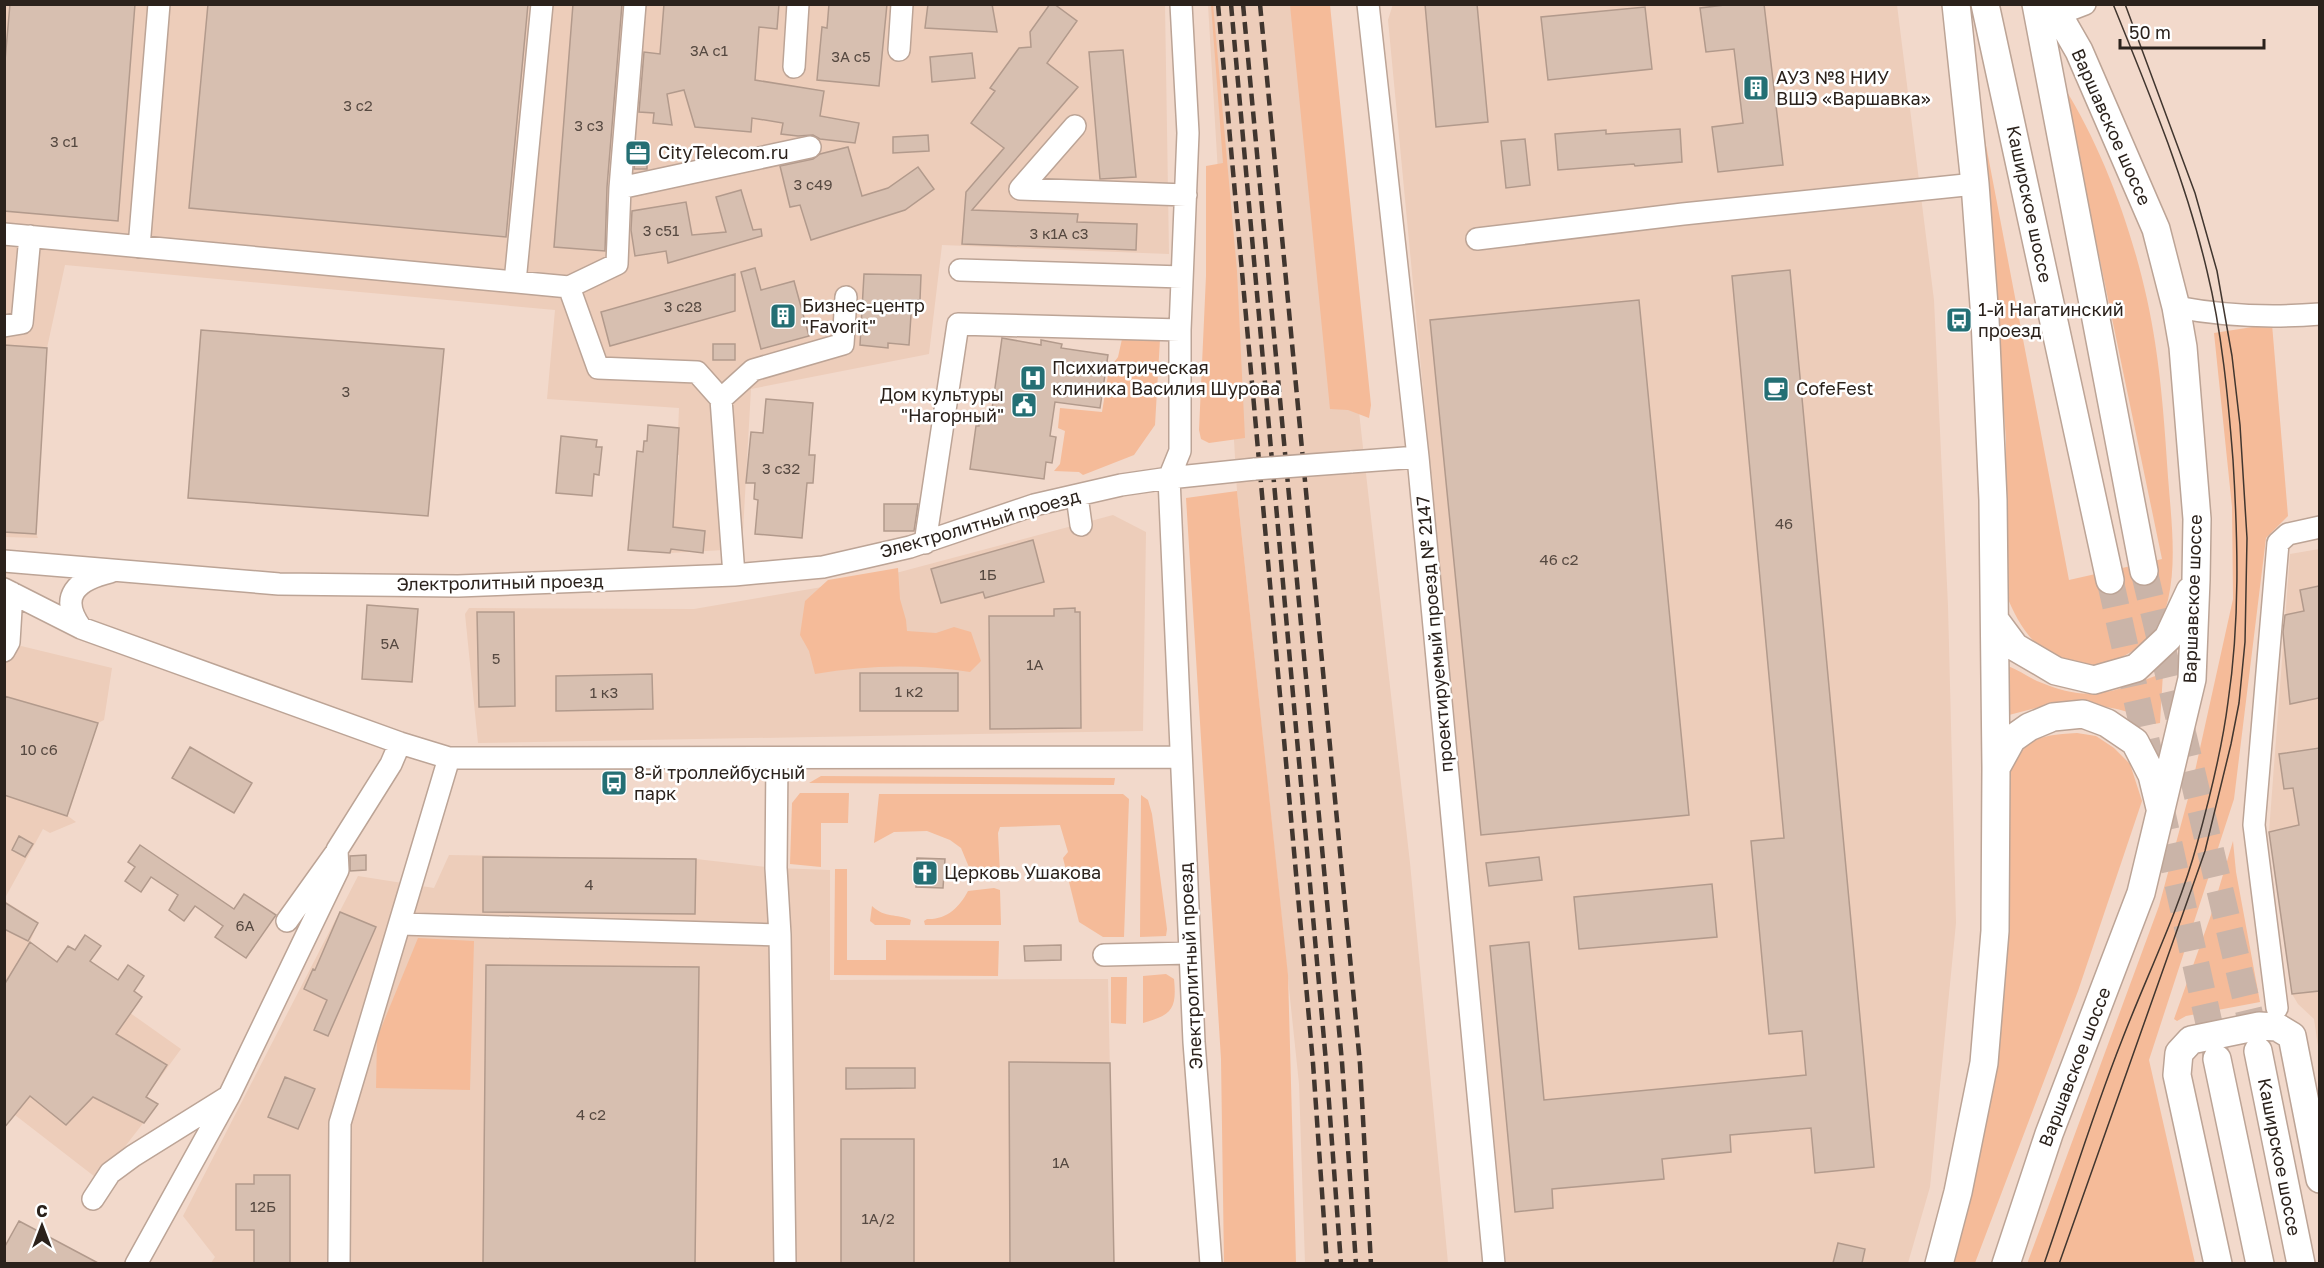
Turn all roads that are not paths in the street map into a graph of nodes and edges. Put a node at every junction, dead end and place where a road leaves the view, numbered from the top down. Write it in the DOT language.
graph roads {
  1 [pos="159,4"];
  2 [pos="542,4"];
  3 [pos="635,4"];
  4 [pos="798,4"];
  5 [pos="902,4"];
  6 [pos="1181,4"];
  7 [pos="1368,4"];
  8 [pos="1956,4"];
  9 [pos="1986,4"];
  10 [pos="2085,4"];
  11 [pos="2049,8"];
  12 [pos="899,50"];
  13 [pos="794,67"];
  14 [pos="1075,126"];
  15 [pos="810,147"];
  16 [pos="1975,184"];
  17 [pos="620,188"];
  18 [pos="1186,195"];
  19 [pos="4,234"];
  20 [pos="30,236"];
  21 [pos="1477,239"];
  22 [pos="140,247"];
  23 [pos="960,270"];
  24 [pos="1182,277"];
  25 [pos="515,282"];
  26 [pos="569,287"];
  27 [pos="846,297"];
  28 [pos="2176,307"];
  29 [pos="2319,314"];
  30 [pos="4,326"];
  31 [pos="1180,330"];
  32 [pos="721,399"];
  33 [pos="1418,456"];
  34 [pos="1169,478"];
  35 [pos="1077,496"];
  36 [pos="1081,525"];
  37 [pos="2319,527"];
  38 [pos="925,543"];
  39 [pos="4,561"];
  40 [pos="119,570"];
  41 [pos="2144,571"];
  42 [pos="734,575"];
  43 [pos="2110,580"];
  44 [pos="2196,580"];
  45 [pos="8,591"];
  46 [pos="1995,620"];
  47 [pos="81,628"];
  48 [pos="4,651"];
  49 [pos="400,743"];
  50 [pos="449,758"];
  51 [pos="1181,758"];
  52 [pos="777,759"];
  53 [pos="1996,768"];
  54 [pos="2160,809"];
  55 [pos="337,850"];
  56 [pos="287,921"];
  57 [pos="401,924"];
  58 [pos="780,935"];
  59 [pos="1190,953"];
  60 [pos="1104,956"];
  61 [pos="2277,1008"];
  62 [pos="2258,1051"];
  63 [pos="2217,1059"];
  64 [pos="229,1096"];
  65 [pos="2319,1174"];
  66 [pos="93,1199"];
  67 [pos="136,1263"];
  68 [pos="339,1263"];
  69 [pos="785,1263"];
  70 [pos="1211,1263"];
  71 [pos="1494,1263"];
  72 [pos="1939,1263"];
  73 [pos="2006,1263"];
  74 [pos="2218,1263"];
  75 [pos="2260,1263"];
  76 [pos="2301,1263"];
  1 -- 22 [label="street"];
  2 -- 25 [label="street"];
  3 -- 17 [label="street"];
  4 -- 13 [label="street"];
  5 -- 12 [label="street"];
  6 -- 18 [label="street"];
  7 -- 33 [label="street, проектируемый проезд № 2147"];
  8 -- 16 [label="main road"];
  9 -- 43 [label="main road, Каширское шоссе"];
  10 -- 11 [label="street"];
  11 -- 28 [label="main road, Варшавское шоссе"];
  11 -- 41 [label="main road"];
  14 -- 18 [label="street"];
  15 -- 17 [label="street"];
  16 -- 21 [label="street"];
  16 -- 46 [label="main road"];
  17 -- 26 [label="street"];
  18 -- 24 [label="street"];
  19 -- 20 [label="street"];
  20 -- 22 [label="street"];
  20 -- 30 [label="street"];
  22 -- 25 [label="street"];
  23 -- 24 [label="street"];
  24 -- 31 [label="street"];
  25 -- 26 [label="street"];
  26 -- 32 [label="street"];
  27 -- 32 [label="street"];
  28 -- 29 [label="street"];
  28 -- 44 [label="main road, Варшавское шоссе"];
  31 -- 34 [label="street"];
  31 -- 38 [label="street"];
  32 -- 42 [label="street"];
  33 -- 34 [label="street, bridge"];
  33 -- 71 [label="street, проектируемый проезд № 2147"];
  34 -- 35 [label="street, Электролитный проезд"];
  34 -- 51 [label="street, Электролитный проезд"];
  35 -- 36 [label="street"];
  35 -- 38 [label="street, Электролитный проезд"];
  37 -- 61 [label="street"];
  38 -- 42 [label="street, Электролитный проезд"];
  39 -- 40 [label="street, Электролитный проезд"];
  40 -- 42 [label="street, Электролитный проезд"];
  40 -- 47 [label="street"];
  44 -- 46 [label="main road"];
  44 -- 54 [label="main road, Варшавское шоссе"];
  45 -- 47 [label="street"];
  45 -- 48 [label="street"];
  46 -- 53 [label="main road"];
  47 -- 49 [label="street"];
  49 -- 50 [label="street"];
  49 -- 55 [label="street"];
  50 -- 52 [label="street"];
  50 -- 57 [label="street"];
  51 -- 52 [label="street"];
  51 -- 59 [label="street, Электролитный проезд"];
  52 -- 58 [label="street"];
  53 -- 54 [label="main road"];
  53 -- 72 [label="main road"];
  54 -- 73 [label="main road, Варшавское шоссе"];
  55 -- 56 [label="street"];
  55 -- 64 [label="street"];
  57 -- 58 [label="street"];
  57 -- 68 [label="street"];
  58 -- 69 [label="street"];
  59 -- 60 [label="street"];
  59 -- 70 [label="street, Электролитный проезд"];
  62 -- 76 [label="main road, Каширское шоссе"];
  63 -- 75 [label="main road"];
  64 -- 66 [label="street"];
  64 -- 67 [label="street"];
  65 -- 74 [label="main road"];
}
